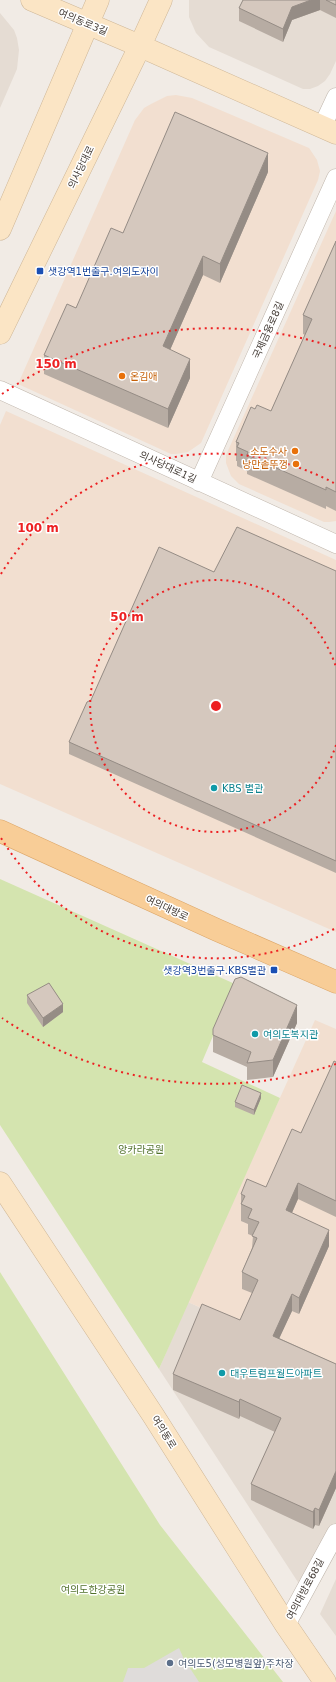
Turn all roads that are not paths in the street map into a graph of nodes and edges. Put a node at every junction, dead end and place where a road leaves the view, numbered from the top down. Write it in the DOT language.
graph roads {
  1 [pos="32,0"];
  2 [pos="98,0"];
  3 [pos="161,0"];
  4 [pos="88,25"];
  5 [pos="140,46"];
  6 [pos="336,97"];
  7 [pos="329,130"];
  8 [pos="336,178"];
  9 [pos="0,229"];
  10 [pos="0,333"];
  11 [pos="0,390"];
  12 [pos="199,482"];
  13 [pos="336,544"];
  14 [pos="0,831"];
  15 [pos="336,982"];
  16 [pos="0,1183"];
  17 [pos="336,1532"];
  18 [pos="286,1625"];
  19 [pos="325,1682"];
  1 -- 4 [label="main road, 여의동로3길"];
  2 -- 4 [label="main road"];
  3 -- 5 [label="main road, 의사당대로"];
  4 -- 5 [label="main road, 여의동로3길"];
  4 -- 9 [label="main road"];
  5 -- 7 [label="main road"];
  5 -- 10 [label="main road, 의사당대로"];
  6 -- 7 [label="street"];
  8 -- 12 [label="street, 국제금융로8길"];
  11 -- 12 [label="street, 의사당대로1길"];
  12 -- 13 [label="street, 의사당대로1길"];
  14 -- 15 [label="main road, 여의대방로"];
  16 -- 18 [label="main road, 여의동로"];
  17 -- 18 [label="street, 여의대방로68길"];
  18 -- 19 [label="main road, 여의동로"];
}
